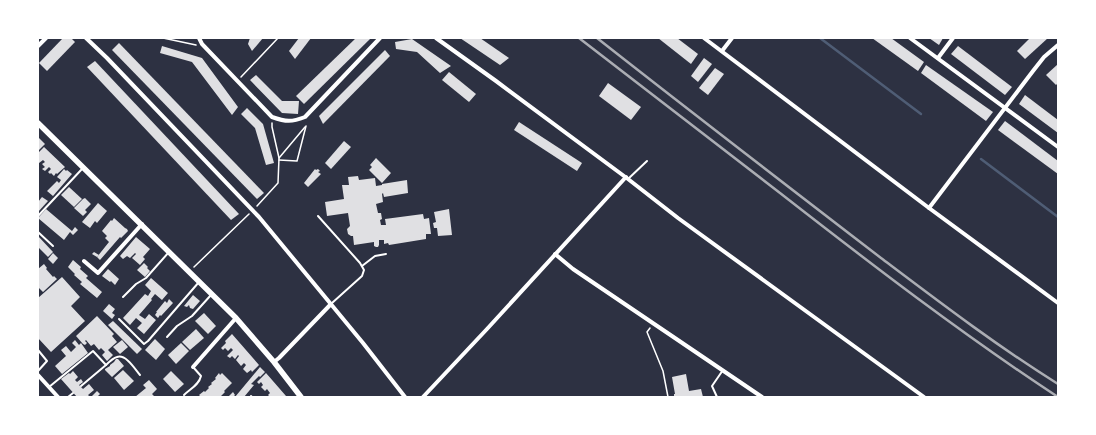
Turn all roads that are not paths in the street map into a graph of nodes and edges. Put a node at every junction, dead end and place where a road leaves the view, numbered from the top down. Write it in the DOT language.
graph roads {
  1 [pos="46,38"];
  2 [pos="86,38"];
  3 [pos="199,38"];
  4 [pos="380,38"];
  5 [pos="436,38"];
  6 [pos="704,38"];
  7 [pos="732,38"];
  8 [pos="910,38"];
  9 [pos="953,38"];
  10 [pos="1058,45"];
  11 [pos="38,46"];
  12 [pos="722,51"];
  13 [pos="938,58"];
  14 [pos="1005,108"];
  15 [pos="38,123"];
  16 [pos="1058,147"];
  17 [pos="647,160"];
  18 [pos="84,167"];
  19 [pos="627,178"];
  20 [pos="929,208"];
  21 [pos="38,216"];
  22 [pos="318,216"];
  23 [pos="142,224"];
  24 [pos="38,232"];
  25 [pos="53,246"];
  26 [pos="169,252"];
  27 [pos="386,254"];
  28 [pos="555,254"];
  29 [pos="84,260"];
  30 [pos="362,266"];
  31 [pos="200,281"];
  32 [pos="212,294"];
  33 [pos="123,298"];
  34 [pos="1058,303"];
  35 [pos="331,304"];
  36 [pos="119,318"];
  37 [pos="236,318"];
  38 [pos="167,337"];
  39 [pos="38,350"];
  40 [pos="274,362"];
  41 [pos="106,364"];
  42 [pos="193,367"];
  43 [pos="723,370"];
  44 [pos="38,371"];
  45 [pos="38,375"];
  46 [pos="140,375"];
  47 [pos="81,386"];
  48 [pos="49,387"];
  49 [pos="73,393"];
  50 [pos="184,395"];
  51 [pos="298,396"];
  52 [pos="58,397"];
  53 [pos="68,397"];
  54 [pos="405,397"];
  55 [pos="423,397"];
  56 [pos="717,397"];
  57 [pos="762,397"];
  58 [pos="924,397"];
  1 -- 11 [label="street"];
  2 -- 35 [label="street"];
  3 -- 4 [label="street"];
  5 -- 19 [label="street"];
  6 -- 12 [label="street"];
  7 -- 12 [label="street"];
  8 -- 13 [label="street"];
  9 -- 13 [label="street"];
  10 -- 14 [label="street"];
  12 -- 20 [label="street"];
  13 -- 14 [label="street"];
  14 -- 16 [label="street"];
  14 -- 20 [label="street"];
  15 -- 18 [label="main road"];
  17 -- 19 [label="lane"];
  18 -- 21 [label="lane"];
  18 -- 23 [label="main road"];
  19 -- 28 [label="street"];
  19 -- 58 [label="street"];
  20 -- 34 [label="street"];
  22 -- 30 [label="lane"];
  23 -- 26 [label="main road"];
  23 -- 29 [label="street"];
  24 -- 25 [label="lane"];
  26 -- 31 [label="main road"];
  26 -- 33 [label="lane"];
  27 -- 30 [label="lane"];
  28 -- 43 [label="street"];
  28 -- 55 [label="street"];
  30 -- 35 [label="lane"];
  31 -- 32 [label="main road"];
  31 -- 36 [label="lane"];
  32 -- 37 [label="main road"];
  32 -- 38 [label="lane"];
  35 -- 40 [label="street"];
  35 -- 54 [label="street"];
  37 -- 40 [label="main road"];
  37 -- 42 [label="street"];
  39 -- 44 [label="lane"];
  40 -- 51 [label="main road"];
  41 -- 46 [label="lane"];
  41 -- 47 [label="lane"];
  41 -- 48 [label="lane"];
  42 -- 50 [label="lane"];
  43 -- 56 [label="lane"];
  43 -- 57 [label="street"];
  45 -- 48 [label="street"];
  48 -- 52 [label="street"];
  49 -- 53 [label="lane"];
}
